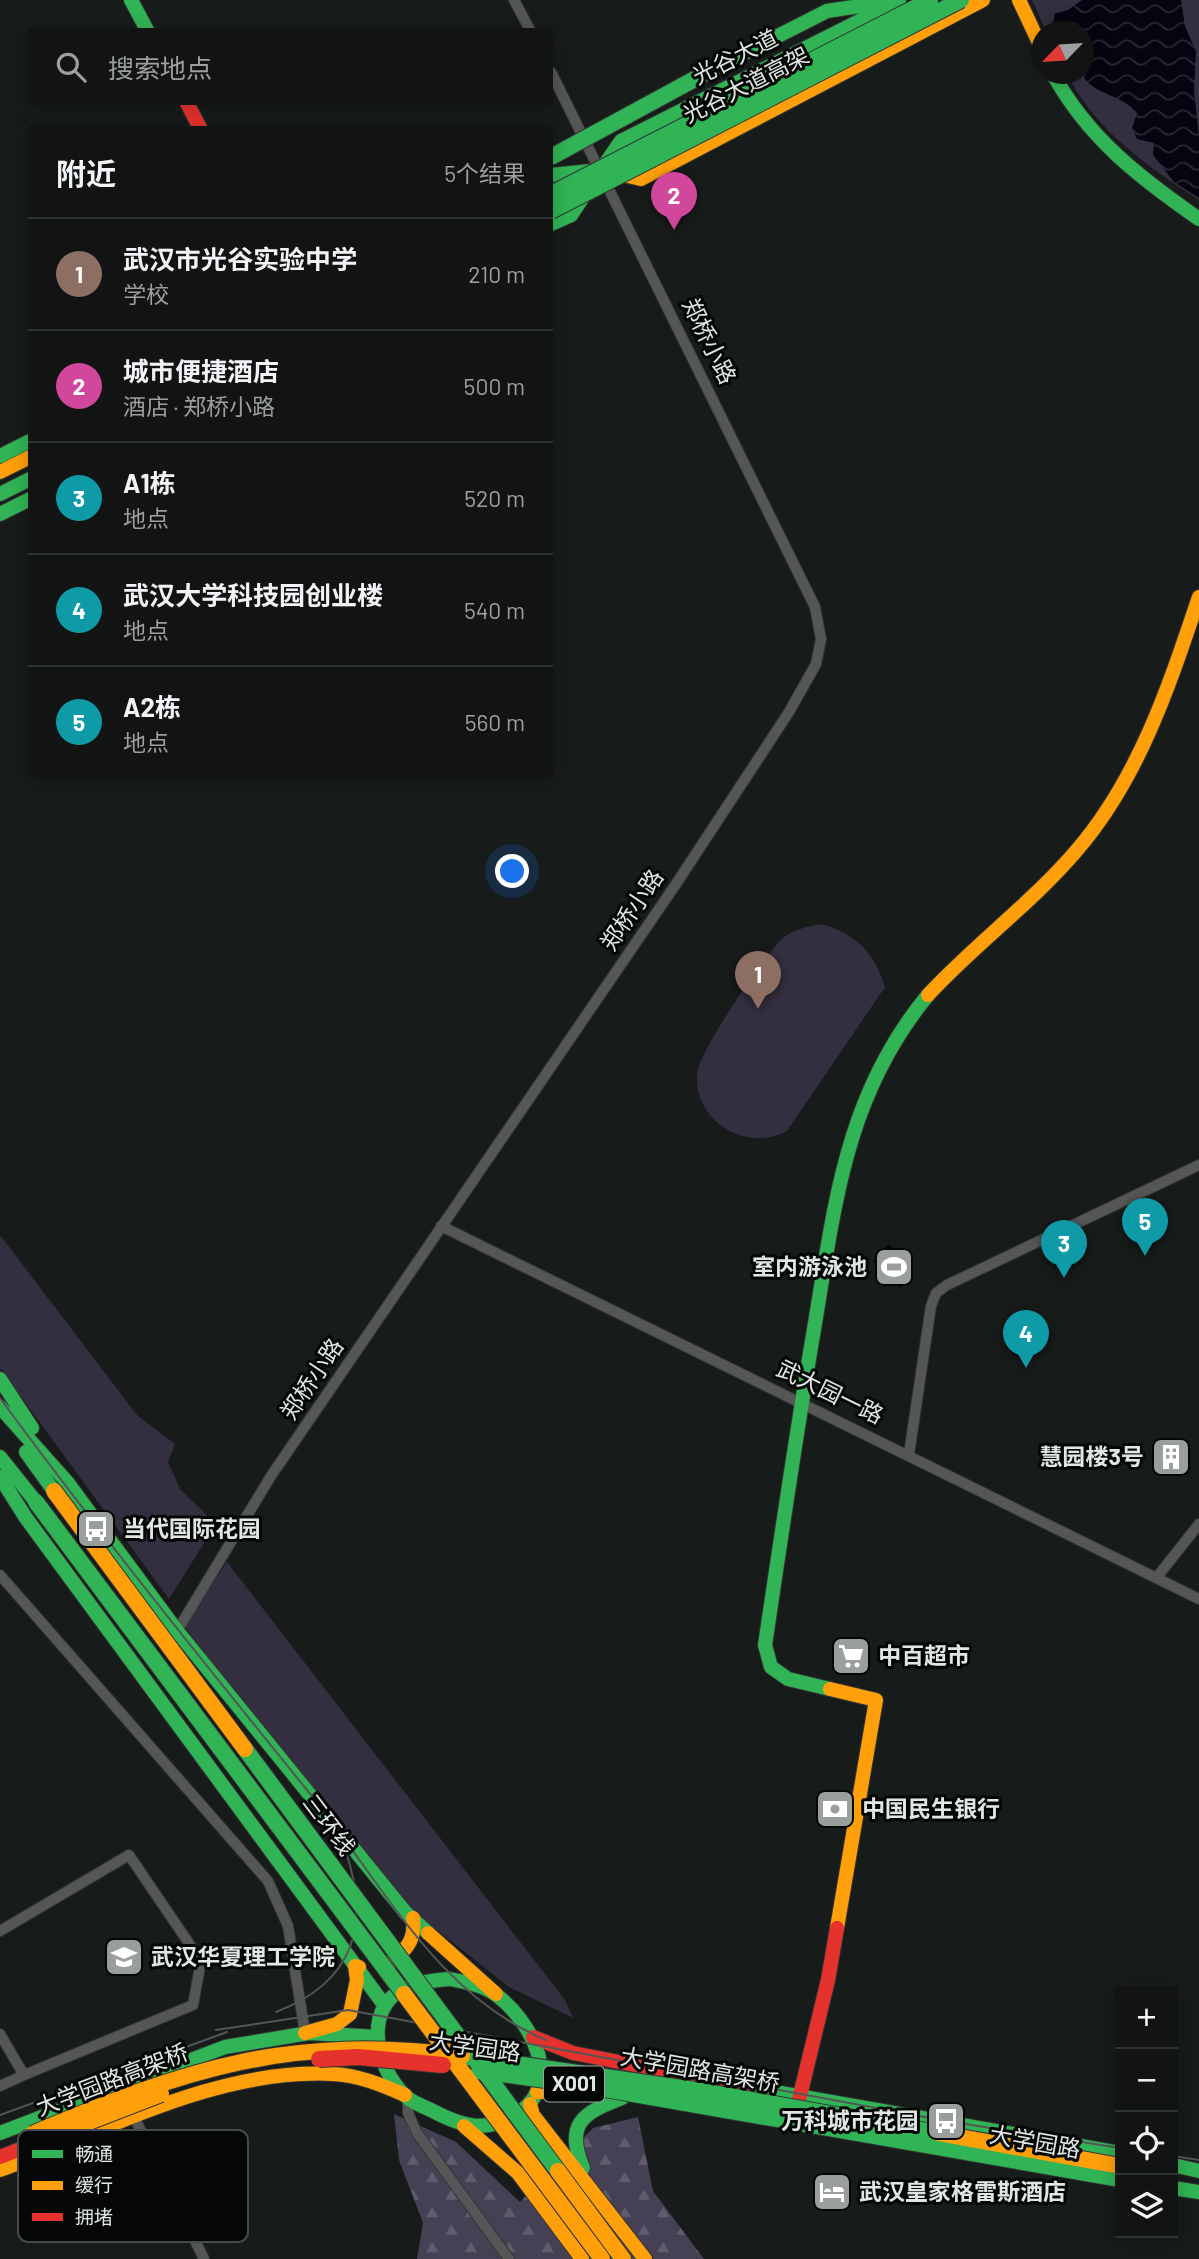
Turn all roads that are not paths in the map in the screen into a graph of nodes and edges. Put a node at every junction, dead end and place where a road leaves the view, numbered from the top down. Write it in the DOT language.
graph roads {
  1 [pos="131,0"];
  2 [pos="514,0"];
  3 [pos="900,0"];
  4 [pos="930,0"];
  5 [pos="961,0"];
  6 [pos="983,0"];
  7 [pos="1019,0"];
  8 [pos="1031,27"];
  9 [pos="146,28"];
  10 [pos="529,28"];
  11 [pos="553,76"];
  12 [pos="1058,84"];
  13 [pos="188,105"];
  14 [pos="199,126"];
  15 [pos="553,156"];
  16 [pos="601,170"];
  17 [pos="553,175"];
  18 [pos="553,193"];
  19 [pos="553,210"];
  20 [pos="1199,219"];
  21 [pos="553,223"];
  22 [pos="28,443"];
  23 [pos="0,456"];
  24 [pos="28,458"];
  25 [pos="0,472"];
  26 [pos="28,480"];
  27 [pos="28,489"];
  28 [pos="0,496"];
  29 [pos="28,500"];
  30 [pos="0,514"];
  31 [pos="1199,597"];
  32 [pos="1199,1165"];
  33 [pos="441,1226"];
  34 [pos="0,1379"];
  35 [pos="801,1401"];
  36 [pos="0,1408"];
  37 [pos="0,1417"];
  38 [pos="909,1454"];
  39 [pos="0,1457"];
  40 [pos="0,1477"];
  41 [pos="0,1485"];
  42 [pos="60,1486"];
  43 [pos="26,1518"];
  44 [pos="1199,1524"];
  45 [pos="0,1575"];
  46 [pos="1157,1577"];
  47 [pos="1199,1599"];
  48 [pos="177,1631"];
  49 [pos="413,1918"];
  50 [pos="0,1931"];
  51 [pos="355,1966"];
  52 [pos="496,1994"];
  53 [pos="385,2006"];
  54 [pos="0,2034"];
  55 [pos="305,2034"];
  56 [pos="533,2037"];
  57 [pos="377,2038"];
  58 [pos="24,2075"];
  59 [pos="0,2085"];
  60 [pos="407,2097"];
  61 [pos="533,2097"];
  62 [pos="622,2098"];
  63 [pos="802,2098"];
  64 [pos="135,2119"];
  65 [pos="464,2125"];
  66 [pos="784,2127"];
  67 [pos="60,2130"];
  68 [pos="72,2130"];
  69 [pos="92,2130"];
  70 [pos="140,2130"];
  71 [pos="0,2133"];
  72 [pos="18,2145"];
  73 [pos="0,2146"];
  74 [pos="18,2151"];
  75 [pos="1115,2152"];
  76 [pos="18,2157"];
  77 [pos="0,2158"];
  78 [pos="1115,2165"];
  79 [pos="1178,2166"];
  80 [pos="0,2170"];
  81 [pos="1199,2171"];
  82 [pos="1178,2176"];
  83 [pos="1115,2178"];
  84 [pos="1199,2179"];
  85 [pos="1115,2184"];
  86 [pos="1178,2191"];
  87 [pos="1199,2195"];
  88 [pos="597,2198"];
  89 [pos="196,2242"];
  90 [pos="204,2259"];
  91 [pos="509,2259"];
  92 [pos="582,2259"];
  93 [pos="602,2259"];
  94 [pos="623,2259"];
  95 [pos="645,2259"];
  1 -- 9 [label="main road"];
  2 -- 10 [label="street"];
  3 -- 15 [label="main road, bridge"];
  3 -- 16 [label="main road, 光谷大道"];
  4 -- 18 [label="main road, 光谷大道高架, bridge"];
  5 -- 19 [label="main road, 光谷大道高架, bridge"];
  6 -- 16 [label="main road"];
  7 -- 8 [label="main road"];
  11 -- 16 [label="street, 郑桥小路"];
  12 -- 20 [label="main road"];
  13 -- 14 [label="main road"];
  16 -- 17 [label="main road"];
  16 -- 21 [label="main road, 光谷大道"];
  16 -- 33 [label="street, 郑桥小路"];
  22 -- 23 [label="main road"];
  24 -- 25 [label="main road"];
  26 -- 28 [label="main road"];
  27 -- 28 [label="main road"];
  29 -- 30 [label="main road"];
  31 -- 35 [label="main road"];
  32 -- 38 [label="street"];
  33 -- 35 [label="street, 武大园一路"];
  33 -- 48 [label="street, 郑桥小路"];
  34 -- 42 [label="main road"];
  35 -- 38 [label="street, 武大园一路"];
  35 -- 63 [label="main road"];
  36 -- 42 [label="main road"];
  37 -- 42 [label="main road, 三环线"];
  38 -- 46 [label="street, 武大园一路"];
  39 -- 93 [label="main road, 三环线, bridge"];
  40 -- 43 [label="main road"];
  41 -- 43 [label="main road"];
  42 -- 48 [label="main road"];
  42 -- 94 [label="main road, 三环线, bridge"];
  43 -- 51 [label="main road"];
  44 -- 46 [label="street"];
  45 -- 55 [label="street"];
  46 -- 47 [label="street, 武大园一路"];
  48 -- 49 [label="main road"];
  49 -- 51 [label="main road"];
  49 -- 52 [label="main road"];
  50 -- 58 [label="street"];
  51 -- 53 [label="main road"];
  51 -- 55 [label="main road"];
  52 -- 53 [label="main road"];
  52 -- 56 [label="main road"];
  53 -- 57 [label="main road"];
  54 -- 58 [label="street"];
  55 -- 57 [label="main road"];
  55 -- 71 [label="main road"];
  56 -- 61 [label="main road"];
  56 -- 63 [label="main road, 大学园路 / X001"];
  57 -- 60 [label="main road"];
  58 -- 59 [label="street"];
  60 -- 64 [label="main road"];
  60 -- 65 [label="main road"];
  60 -- 91 [label="street"];
  61 -- 62 [label="main road, 大学园路 / X001"];
  61 -- 65 [label="main road"];
  61 -- 88 [label="main road"];
  62 -- 66 [label="main road, 大学园路 / X001"];
  62 -- 88 [label="main road"];
  63 -- 66 [label="main road"];
  63 -- 75 [label="main road, 大学园路 / X001"];
  64 -- 69 [label="main road"];
  64 -- 70 [label="street"];
  65 -- 92 [label="main road"];
  66 -- 85 [label="main road, 大学园路 / X001"];
  67 -- 78 [label="main road, 大学园路高架桥, bridge"];
  68 -- 83 [label="main road, 大学园路 / X001, bridge"];
  72 -- 73 [label="main road"];
  74 -- 77 [label="main road, 大学园路 / X001"];
  76 -- 80 [label="main road"];
  79 -- 81 [label="main road"];
  82 -- 84 [label="main road"];
  86 -- 87 [label="main road"];
  88 -- 95 [label="main road"];
  89 -- 90 [label="street"];
}
